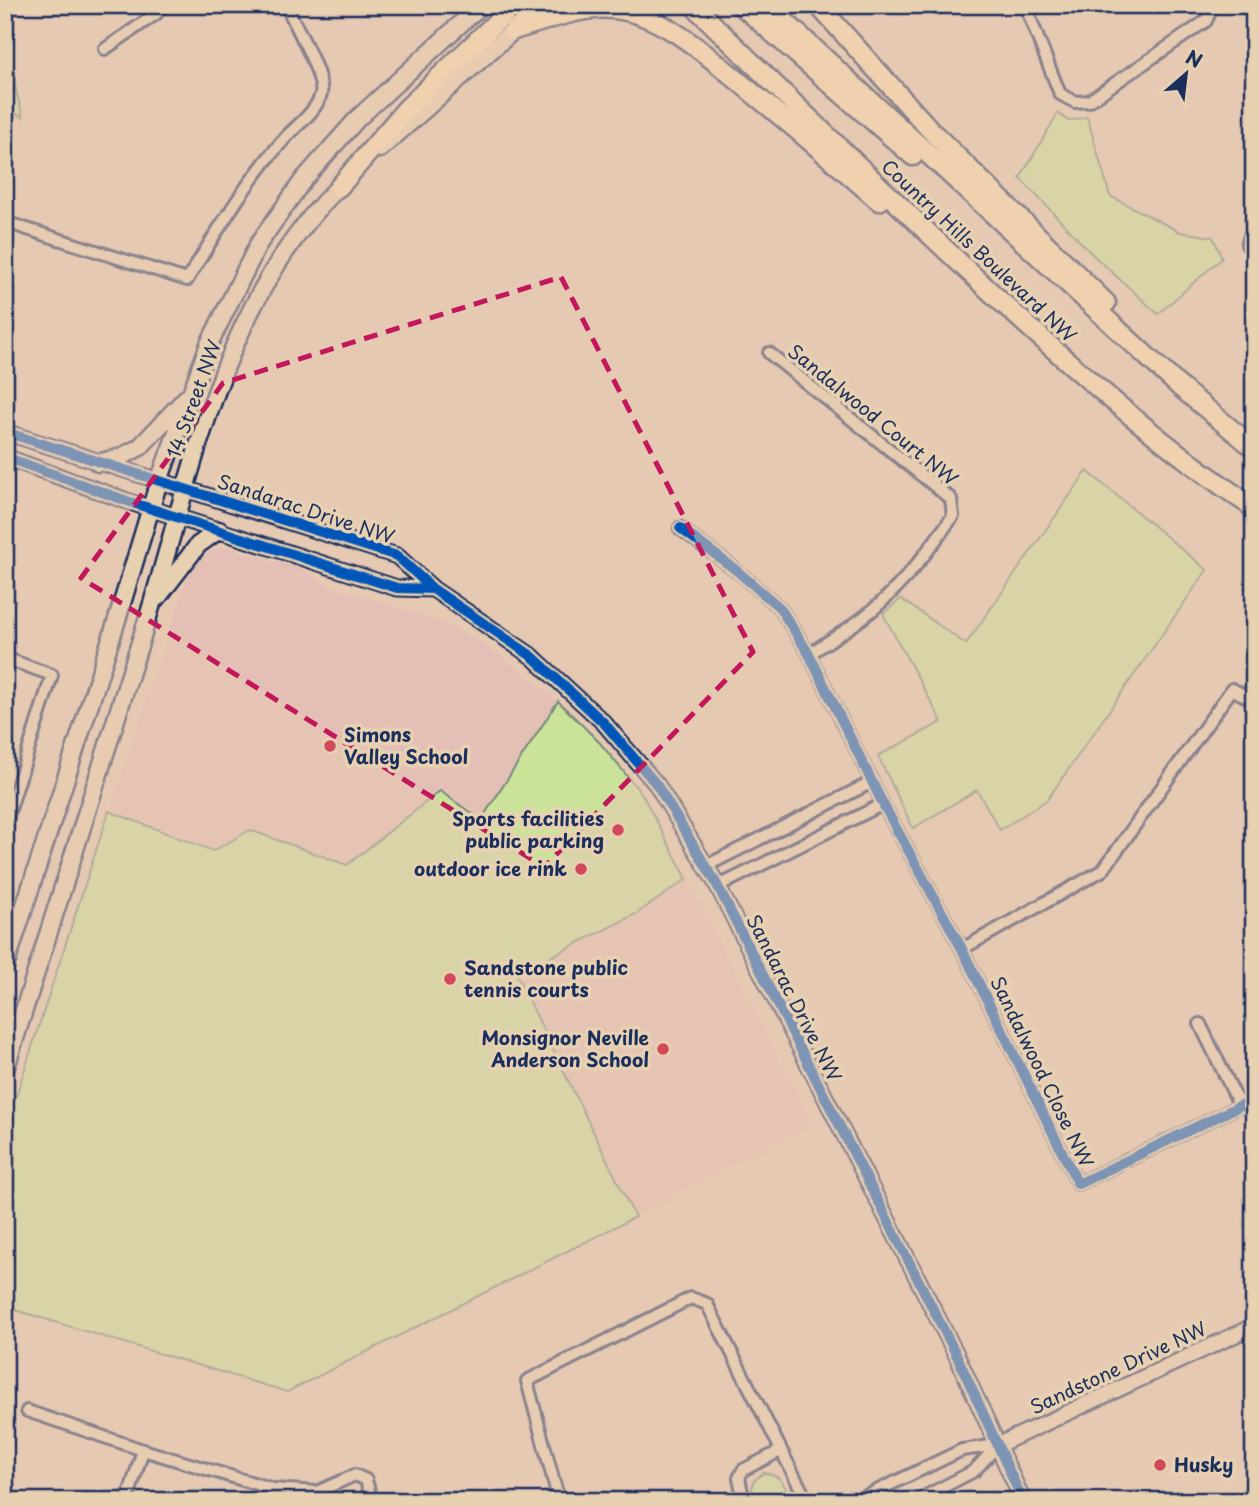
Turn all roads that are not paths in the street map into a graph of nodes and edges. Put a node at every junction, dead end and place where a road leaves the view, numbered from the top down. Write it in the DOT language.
graph roads {
  1 [pos="163,5"];
  2 [pos="286,5"];
  3 [pos="514,5"];
  4 [pos="542,5"];
  5 [pos="693,5"];
  6 [pos="741,5"];
  7 [pos="767,5"];
  8 [pos="818,5"];
  9 [pos="1025,5"];
  10 [pos="1213,5"];
  11 [pos="478,7"];
  12 [pos="514,30"];
  13 [pos="105,49"];
  14 [pos="339,187"];
  15 [pos="5,222"];
  16 [pos="1254,225"];
  17 [pos="933,239"];
  18 [pos="1247,245"];
  19 [pos="769,353"];
  20 [pos="1180,387"];
  21 [pos="192,391"];
  22 [pos="5,432"];
  23 [pos="1254,447"];
  24 [pos="5,457"];
  25 [pos="98,463"];
  26 [pos="159,481"];
  27 [pos="186,489"];
  28 [pos="149,508"];
  29 [pos="1254,508"];
  30 [pos="178,516"];
  31 [pos="680,528"];
  32 [pos="219,530"];
  33 [pos="433,589"];
  34 [pos="152,604"];
  35 [pos="810,654"];
  36 [pos="5,658"];
  37 [pos="1254,701"];
  38 [pos="872,782"];
  39 [pos="883,804"];
  40 [pos="5,825"];
  41 [pos="706,866"];
  42 [pos="717,887"];
  43 [pos="962,950"];
  44 [pos="5,967"];
  45 [pos="1200,1024"];
  46 [pos="5,1070"];
  47 [pos="1254,1099"];
  48 [pos="1239,1104"];
  49 [pos="1254,1326"];
  50 [pos="27,1410"];
  51 [pos="998,1445"];
  52 [pos="143,1450"];
  53 [pos="780,1451"];
  54 [pos="127,1501"];
  55 [pos="372,1501"];
  56 [pos="559,1501"];
  57 [pos="744,1501"];
  58 [pos="807,1501"];
  59 [pos="856,1501"];
  60 [pos="916,1501"];
  61 [pos="1023,1501"];
  1 -- 13 [label="street"];
  2 -- 15 [label="street"];
  3 -- 14 [label="main road"];
  4 -- 12 [label="main road, 14 Street NW"];
  5 -- 17 [label="main road, Country Hills Boulevard NW"];
  6 -- 20 [label="main road"];
  7 -- 20 [label="main road, Country Hills Boulevard NW"];
  8 -- 20 [label="main road"];
  9 -- 10 [label="street"];
  11 -- 21 [label="main road, 14 Street NW"];
  12 -- 14 [label="main road, 14 Street NW"];
  12 -- 17 [label="main road"];
  14 -- 27 [label="main road, 14 Street NW"];
  16 -- 18 [label="street"];
  17 -- 29 [label="main road, Country Hills Boulevard NW"];
  19 -- 35 [label="street, Sandalwood Court NW"];
  20 -- 23 [label="main road, Country Hills Boulevard NW"];
  21 -- 25 [label="main road"];
  21 -- 26 [label="main road, 14 Street NW"];
  22 -- 25 [label="street, Sandarac Drive NW"];
  24 -- 28 [label="street"];
  25 -- 26 [label="street, Sandarac Drive NW"];
  26 -- 27 [label="street, Sandarac Drive NW"];
  26 -- 28 [label="main road, 14 Street NW"];
  27 -- 30 [label="main road, 14 Street NW"];
  27 -- 33 [label="street, Sandarac Drive NW"];
  28 -- 30 [label="street"];
  28 -- 44 [label="main road, 14 Street NW"];
  30 -- 32 [label="street"];
  30 -- 34 [label="main road, 14 Street NW"];
  31 -- 35 [label="street, Sandalwood Close NW"];
  32 -- 33 [label="street"];
  32 -- 34 [label="main road"];
  33 -- 41 [label="street, Sandarac Drive NW"];
  34 -- 46 [label="main road, 14 Street NW"];
  35 -- 38 [label="street, Sandalwood Close NW"];
  36 -- 40 [label="street"];
  37 -- 43 [label="street"];
  38 -- 39 [label="street, Sandalwood Close NW"];
  38 -- 41 [label="street"];
  39 -- 42 [label="street"];
  39 -- 43 [label="street, Sandalwood Close NW"];
  41 -- 42 [label="street, Sandarac Drive NW"];
  42 -- 51 [label="street, Sandarac Drive NW"];
  43 -- 48 [label="street, Sandalwood Close NW"];
  45 -- 48 [label="street"];
  47 -- 48 [label="street, Sandalwood Close NW"];
  49 -- 51 [label="street, Sandstone Drive NW"];
  50 -- 52 [label="street"];
  51 -- 59 [label="street"];
  51 -- 60 [label="street"];
  51 -- 61 [label="street, Sandarac Drive NW"];
  52 -- 54 [label="street"];
  52 -- 55 [label="street"];
  53 -- 56 [label="street"];
  53 -- 57 [label="street"];
  53 -- 58 [label="street"];
}
